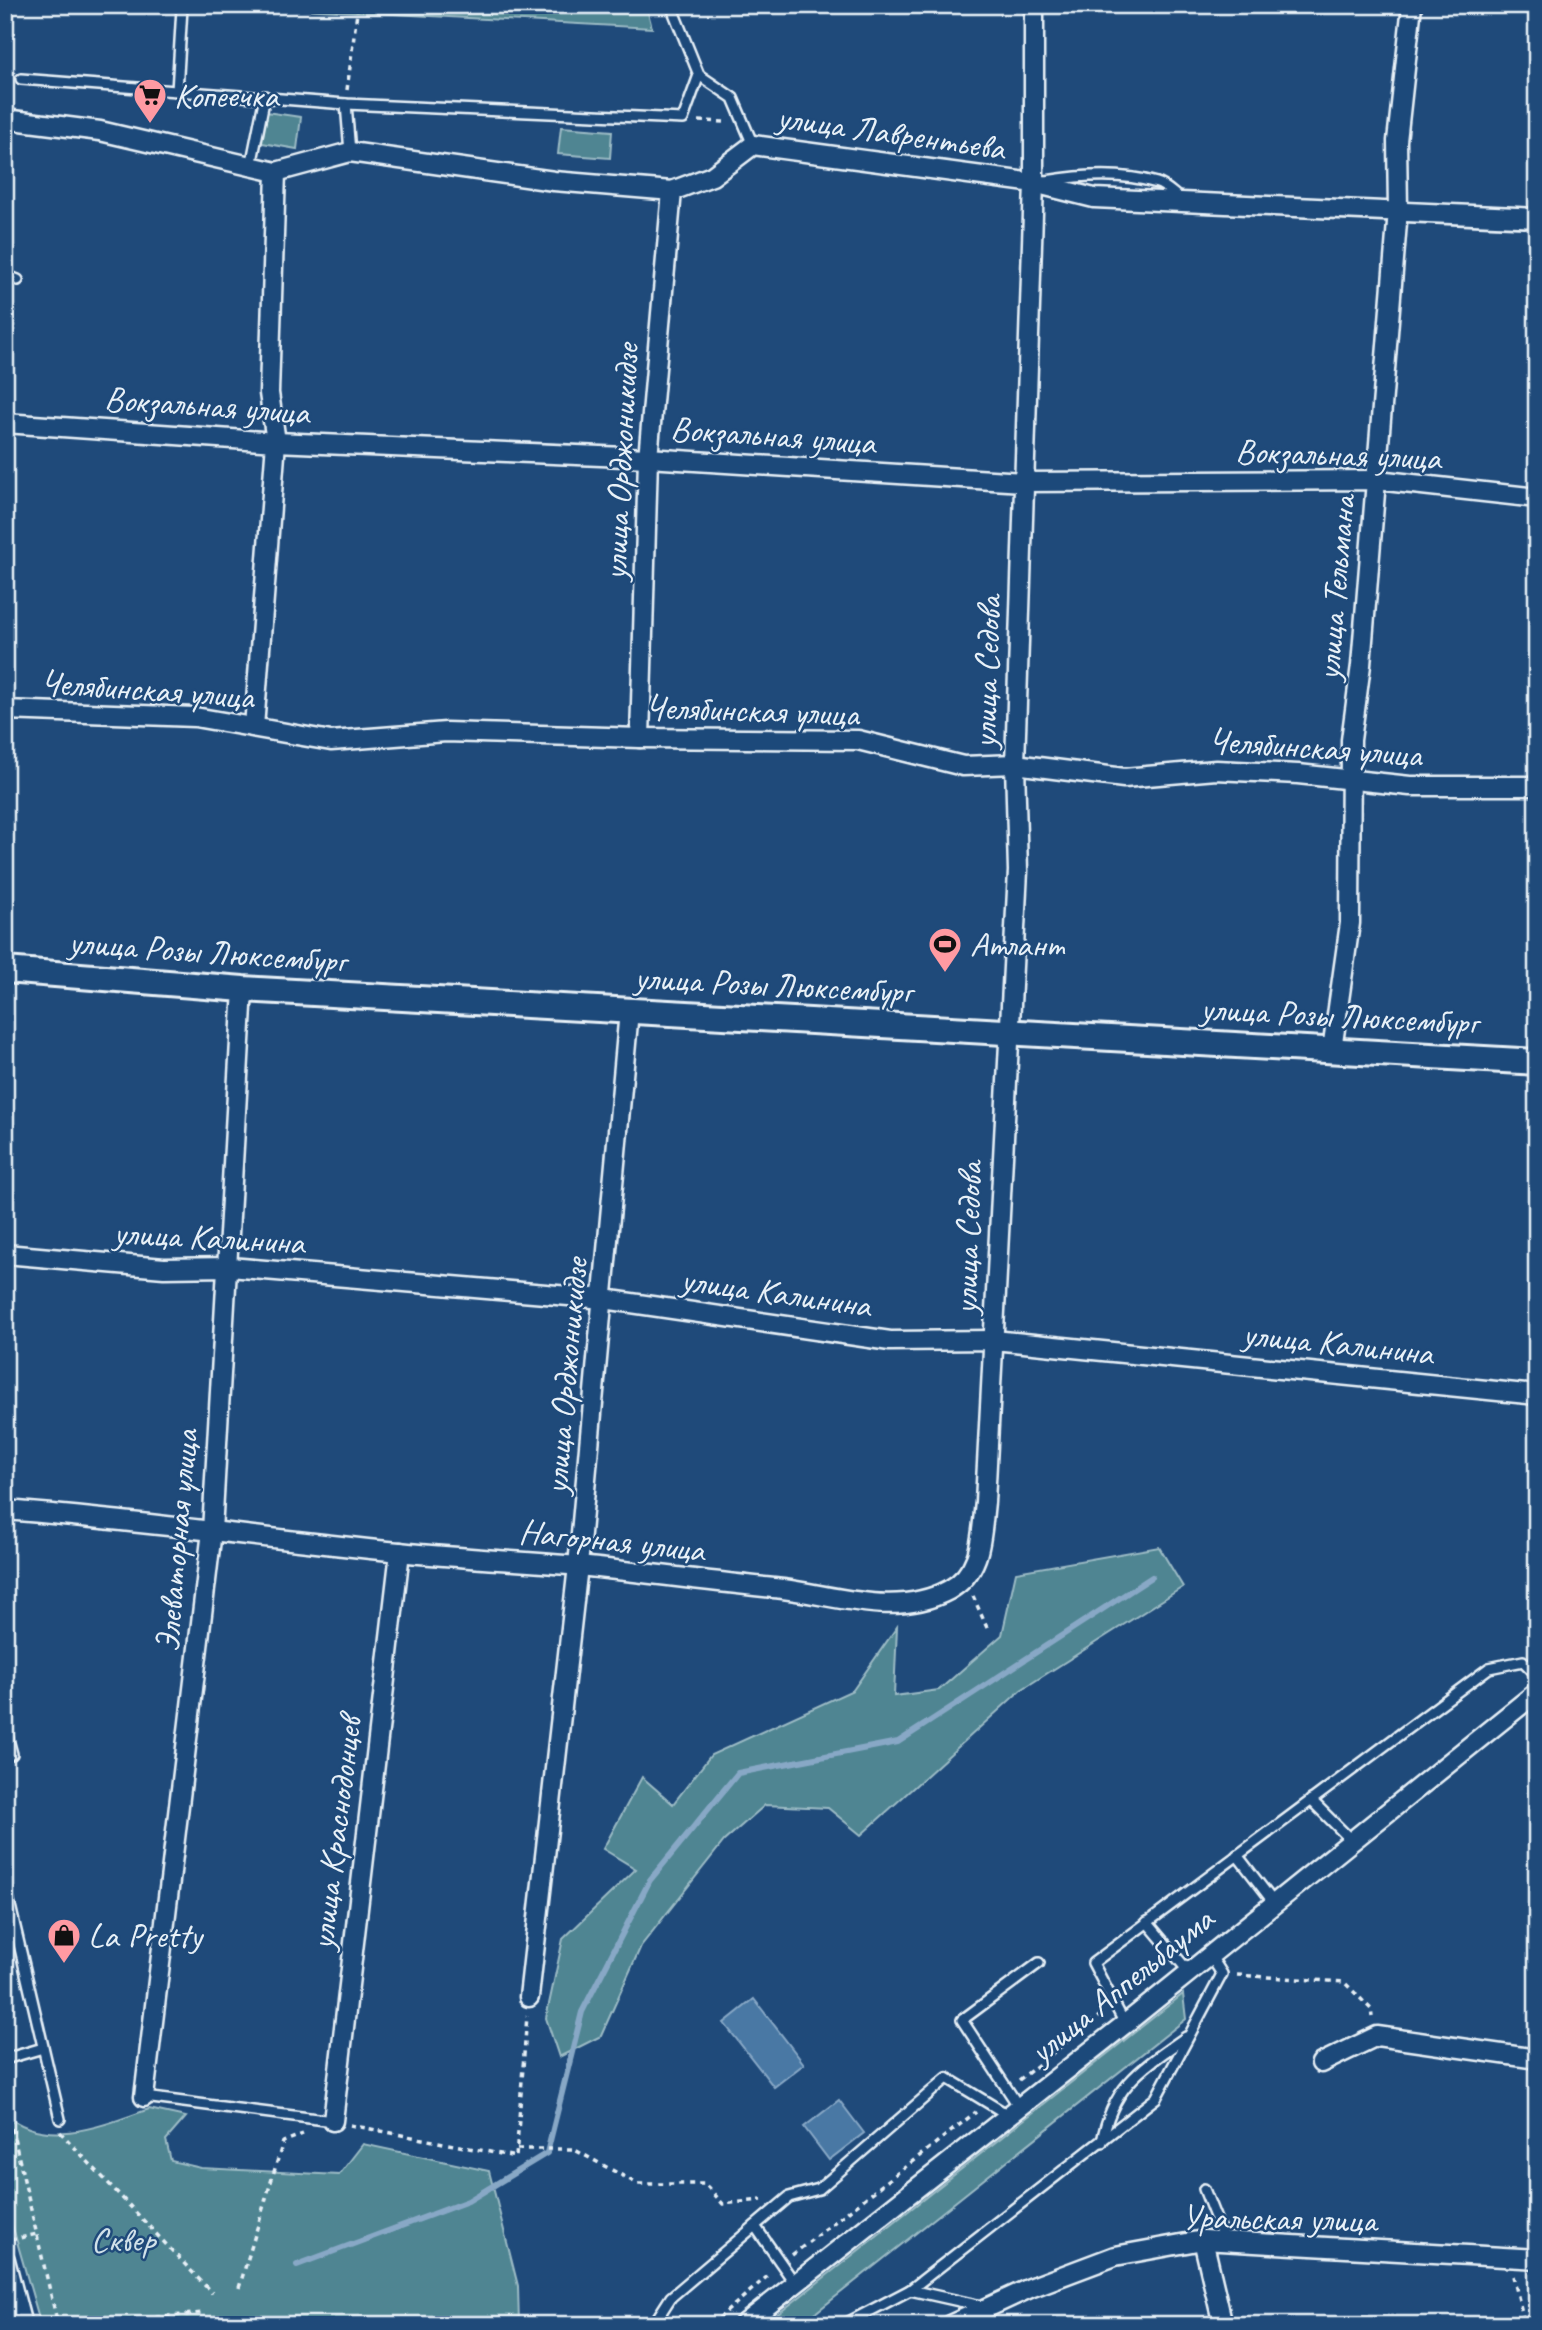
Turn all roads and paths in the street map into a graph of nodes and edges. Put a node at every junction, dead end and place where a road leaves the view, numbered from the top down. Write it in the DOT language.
graph roads {
  1 [pos="358,5"];
  2 [pos="674,5"];
  3 [pos="1034,5"];
  4 [pos="1412,5"];
  5 [pos="182,8"];
  6 [pos="699,75"];
  7 [pos="21,79"];
  8 [pos="177,91"];
  9 [pos="265,96"];
  10 [pos="346,103"];
  11 [pos="6,120"];
  12 [pos="704,121"];
  13 [pos="724,122"];
  14 [pos="753,145"];
  15 [pos="351,152"];
  16 [pos="251,166"];
  17 [pos="276,173"];
  18 [pos="1034,183"];
  19 [pos="672,191"];
  20 [pos="1398,210"];
  21 [pos="1537,218"];
  22 [pos="5,275"];
  23 [pos="18,280"];
  24 [pos="5,423"];
  25 [pos="276,442"];
  26 [pos="648,458"];
  27 [pos="1377,480"];
  28 [pos="1023,482"];
  29 [pos="1537,498"];
  30 [pos="5,710"];
  31 [pos="254,727"];
  32 [pos="640,738"];
  33 [pos="1015,764"];
  34 [pos="1351,781"];
  35 [pos="1537,786"];
  36 [pos="5,970"];
  37 [pos="243,989"];
  38 [pos="629,1010"];
  39 [pos="1007,1032"];
  40 [pos="1332,1050"];
  41 [pos="1537,1062"];
  42 [pos="5,1254"];
  43 [pos="230,1267"];
  44 [pos="604,1299"];
  45 [pos="994,1340"];
  46 [pos="1537,1395"];
  47 [pos="5,1510"];
  48 [pos="212,1531"];
  49 [pos="400,1552"];
  50 [pos="579,1566"];
  51 [pos="965,1578"];
  52 [pos="988,1630"];
  53 [pos="1537,1675"];
  54 [pos="1537,1692"];
  55 [pos="5,1728"];
  56 [pos="5,1755"];
  57 [pos="1311,1800"];
  58 [pos="1352,1841"];
  59 [pos="1237,1855"];
  60 [pos="5,1884"];
  61 [pos="1274,1903"];
  62 [pos="1147,1922"];
  63 [pos="1210,1955"];
  64 [pos="1040,1963"];
  65 [pos="1189,1972"];
  66 [pos="1222,1974"];
  67 [pos="529,1997"];
  68 [pos="1125,2024"];
  69 [pos="1190,2034"];
  70 [pos="1377,2036"];
  71 [pos="43,2048"];
  72 [pos="5,2059"];
  73 [pos="1537,2059"];
  74 [pos="1321,2063"];
  75 [pos="144,2097"];
  76 [pos="5,2099"];
  77 [pos="1013,2111"];
  78 [pos="60,2119"];
  79 [pos="332,2122"];
  80 [pos="1102,2142"];
  81 [pos="517,2149"];
  82 [pos="1204,2189"];
  83 [pos="789,2197"];
  84 [pos="755,2225"];
  85 [pos="37,2234"];
  86 [pos="1203,2240"];
  87 [pos="5,2242"];
  88 [pos="1225,2242"];
  89 [pos="1508,2257"];
  90 [pos="1537,2259"];
  91 [pos="5,2260"];
  92 [pos="794,2282"];
  93 [pos="239,2288"];
  94 [pos="910,2290"];
  95 [pos="212,2293"];
  96 [pos="988,2307"];
  97 [pos="203,2313"];
  98 [pos="22,2325"];
  99 [pos="58,2325"];
  100 [pos="76,2325"];
  101 [pos="653,2325"];
  102 [pos="743,2325"];
  103 [pos="843,2325"];
  104 [pos="950,2325"];
  105 [pos="1223,2325"];
  106 [pos="1525,2325"];
  1 -- 10 [label="path"];
  2 -- 6 [label="lane"];
  3 -- 18 [label="street, улица Седова"];
  4 -- 20 [label="street, улица Тельмана"];
  5 -- 8 [label="lane"];
  6 -- 10 [label="lane"];
  6 -- 14 [label="lane"];
  7 -- 8 [label="lane"];
  8 -- 9 [label="lane"];
  9 -- 10 [label="lane"];
  9 -- 16 [label="lane"];
  10 -- 15 [label="lane"];
  11 -- 16 [label="street"];
  12 -- 13 [label="path"];
  14 -- 18 [label="street, улица Лаврентьева"];
  14 -- 19 [label="street, улица Лаврентьева"];
  15 -- 17 [label="street, улица Лаврентьева"];
  15 -- 19 [label="street, улица Лаврентьева"];
  16 -- 17 [label="street"];
  17 -- 25 [label="street"];
  18 -- 20 [label="street, улица Лаврентьева"];
  18 -- 28 [label="street, улица Седова"];
  19 -- 26 [label="street, улица Орджоникидзе"];
  20 -- 21 [label="street, улица Лаврентьева"];
  20 -- 27 [label="street, улица Тельмана"];
  22 -- 23 [label="lane"];
  24 -- 25 [label="street, Вокзальная улица"];
  25 -- 26 [label="street, Вокзальная улица"];
  25 -- 31 [label="street"];
  26 -- 28 [label="street, Вокзальная улица"];
  26 -- 32 [label="street, улица Орджоникидзе"];
  27 -- 28 [label="street, Вокзальная улица"];
  27 -- 29 [label="street, Вокзальная улица"];
  27 -- 34 [label="street, улица Тельмана"];
  28 -- 33 [label="street, улица Седова"];
  30 -- 31 [label="street, Челябинская улица"];
  31 -- 32 [label="street, Челябинская улица"];
  32 -- 33 [label="street, Челябинская улица"];
  33 -- 34 [label="street, Челябинская улица"];
  33 -- 39 [label="street, улица Седова"];
  34 -- 35 [label="street, Челябинская улица"];
  34 -- 40 [label="street, улица Тельмана"];
  36 -- 37 [label="street, улица Розы Люксембург"];
  37 -- 38 [label="street, улица Розы Люксембург"];
  37 -- 43 [label="street, Элеваторная улица"];
  38 -- 39 [label="street, улица Розы Люксембург"];
  38 -- 44 [label="street, улица Орджоникидзе"];
  39 -- 40 [label="street, улица Розы Люксембург"];
  39 -- 45 [label="street, улица Седова"];
  40 -- 41 [label="street, улица Розы Люксембург"];
  42 -- 43 [label="street, улица Калинина"];
  43 -- 44 [label="street, улица Калинина"];
  43 -- 48 [label="street, Элеваторная улица"];
  44 -- 45 [label="street, улица Калинина"];
  44 -- 50 [label="street, улица Орджоникидзе"];
  45 -- 46 [label="street, улица Калинина"];
  45 -- 51 [label="street"];
  47 -- 48 [label="street, Нагорная улица"];
  48 -- 49 [label="street, Нагорная улица"];
  48 -- 75 [label="street, Элеваторная улица"];
  49 -- 50 [label="street, Нагорная улица"];
  49 -- 79 [label="street, улица Краснодонцев"];
  50 -- 51 [label="street, Нагорная улица"];
  50 -- 67 [label="street, улица Орджоникидзе"];
  51 -- 52 [label="path"];
  53 -- 57 [label="lane"];
  54 -- 58 [label="street, улица Аппельбаума"];
  55 -- 56 [label="lane"];
  57 -- 58 [label="lane"];
  57 -- 59 [label="lane"];
  58 -- 61 [label="street, улица Аппельбаума"];
  59 -- 61 [label="lane"];
  59 -- 62 [label="lane"];
  60 -- 71 [label="lane"];
  61 -- 63 [label="street, улица Аппельбаума"];
  62 -- 65 [label="lane"];
  62 -- 68 [label="lane"];
  63 -- 65 [label="street, улица Аппельбаума"];
  63 -- 66 [label="lane"];
  64 -- 77 [label="lane"];
  65 -- 68 [label="street, улица Аппельбаума"];
  66 -- 69 [label="lane"];
  66 -- 70 [label="path"];
  67 -- 81 [label="path"];
  68 -- 77 [label="street, улица Аппельбаума"];
  69 -- 80 [label="lane"];
  69 -- 80 [label="lane"];
  70 -- 73 [label="street"];
  70 -- 74 [label="street"];
  71 -- 72 [label="lane"];
  71 -- 78 [label="lane"];
  75 -- 79 [label="lane"];
  76 -- 85 [label="path"];
  77 -- 83 [label="lane"];
  77 -- 92 [label="street, улица Аппельбаума"];
  78 -- 95 [label="path"];
  79 -- 81 [label="path"];
  79 -- 93 [label="path"];
  80 -- 94 [label="lane"];
  81 -- 83 [label="path"];
  82 -- 88 [label="lane"];
  83 -- 84 [label="lane"];
  84 -- 92 [label="lane"];
  84 -- 101 [label="lane"];
  85 -- 87 [label="path"];
  85 -- 99 [label="path"];
  86 -- 88 [label="street, Уральская улица"];
  86 -- 96 [label="street, Уральская улица"];
  86 -- 105 [label="street"];
  88 -- 89 [label="street, Уральская улица"];
  89 -- 90 [label="street, Уральская улица"];
  89 -- 106 [label="path"];
  91 -- 98 [label="street"];
  92 -- 102 [label="street, улица Аппельбаума"];
  94 -- 96 [label="lane"];
  94 -- 103 [label="lane"];
  96 -- 104 [label="street, Уральская улица"];
  97 -- 100 [label="path"];
}
